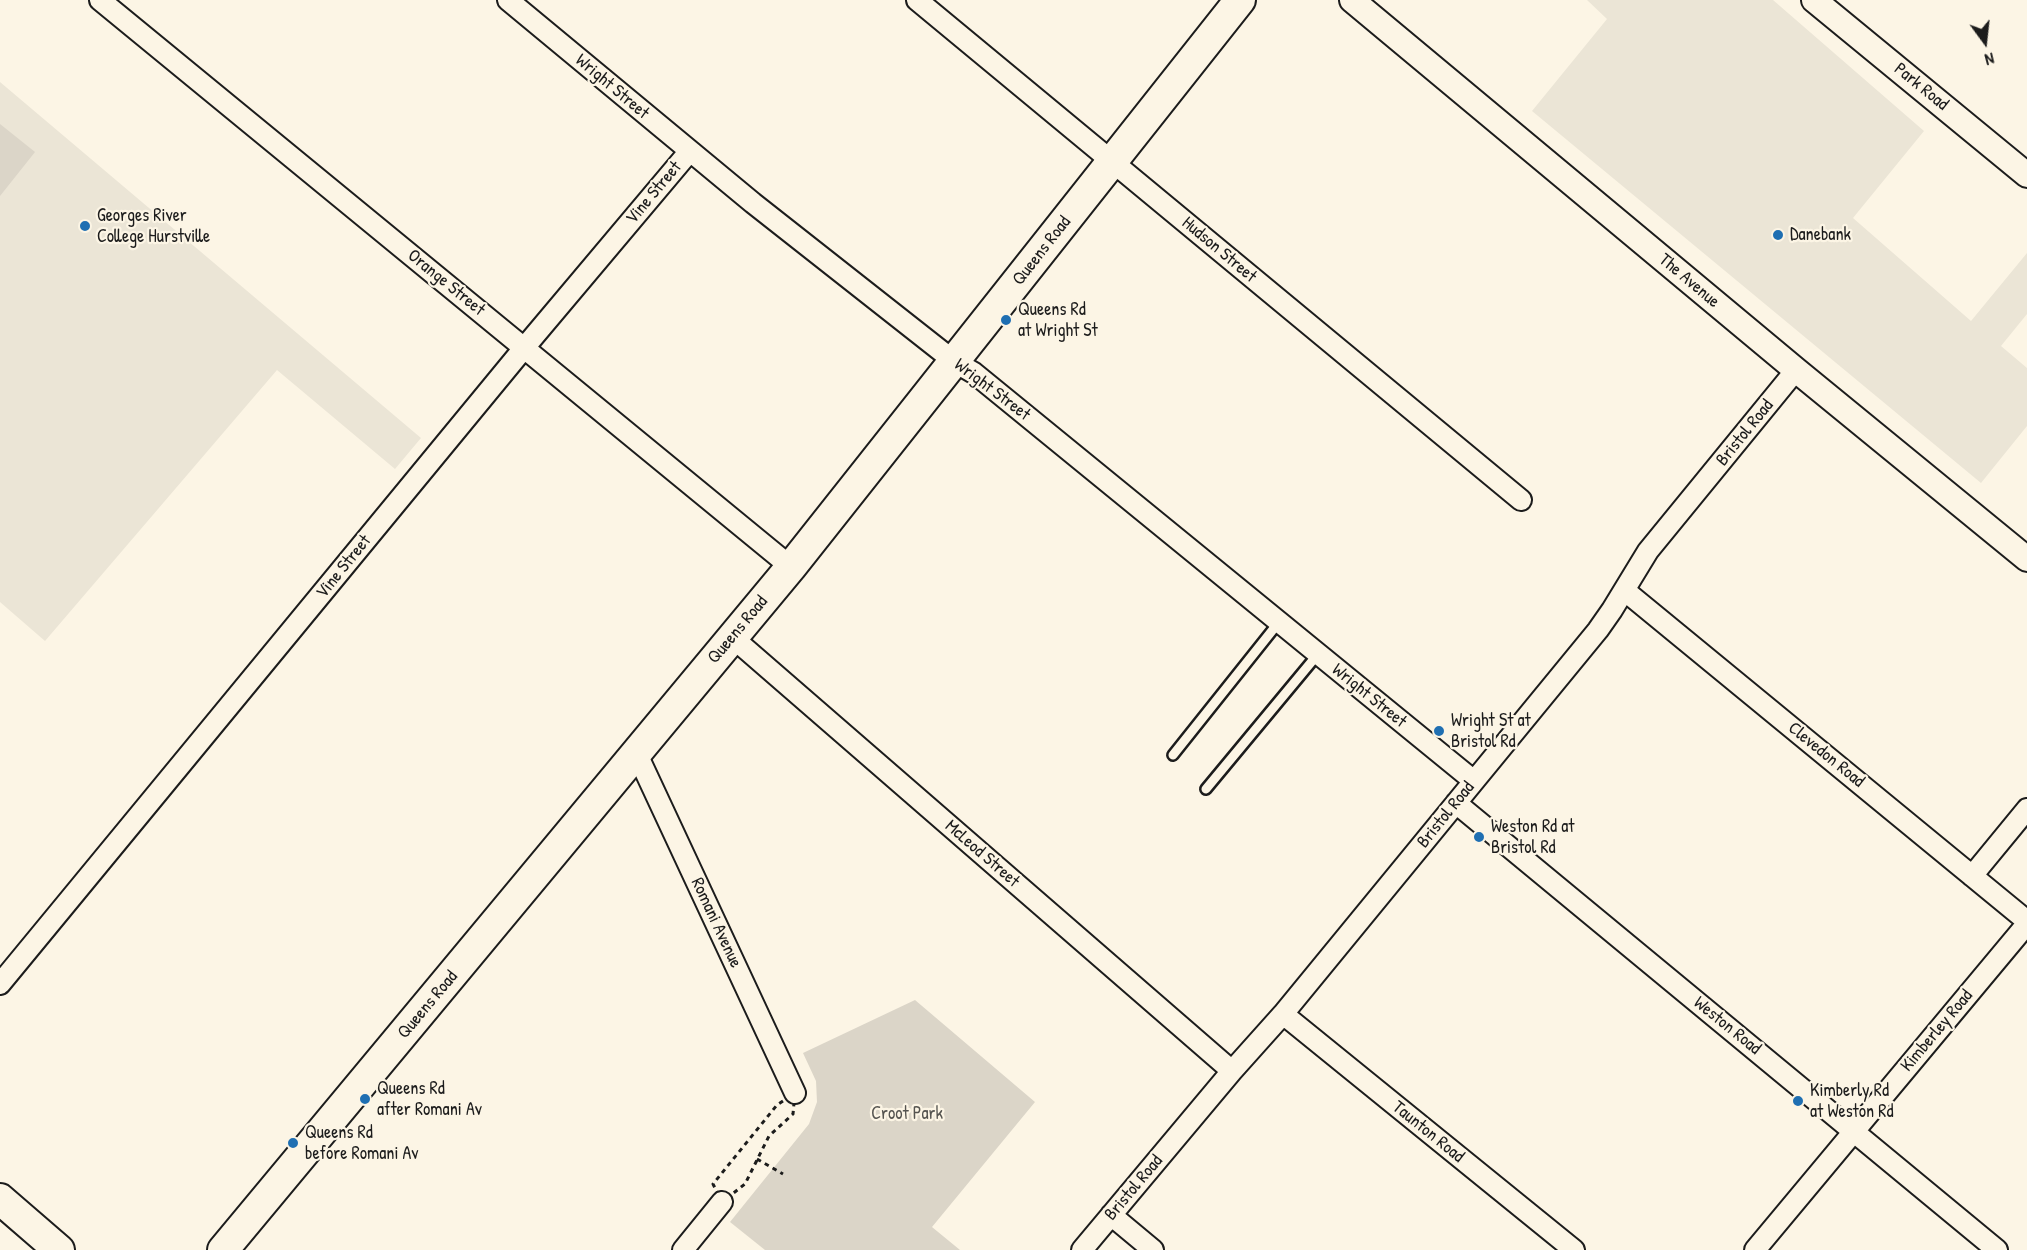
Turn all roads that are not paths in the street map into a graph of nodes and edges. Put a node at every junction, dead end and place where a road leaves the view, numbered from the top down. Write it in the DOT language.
graph roads {
  1 [pos="100,0"];
  2 [pos="508,0"];
  3 [pos="917,0"];
  4 [pos="1240,0"];
  5 [pos="1352,0"];
  6 [pos="1814,0"];
  7 [pos="689,152"];
  8 [pos="1113,162"];
  9 [pos="2027,175"];
  10 [pos="524,348"];
  11 [pos="955,362"];
  12 [pos="1796,370"];
  13 [pos="1521,500"];
  14 [pos="2027,559"];
  15 [pos="791,567"];
  16 [pos="1624,590"];
  17 [pos="1279,622"];
  18 [pos="732,637"];
  19 [pos="1318,654"];
  20 [pos="636,752"];
  21 [pos="1173,755"];
  22 [pos="1474,782"];
  23 [pos="1206,789"];
  24 [pos="1456,803"];
  25 [pos="2027,809"];
  26 [pos="1972,876"];
  27 [pos="2027,922"];
  28 [pos="0,984"];
  29 [pos="1283,1014"];
  30 [pos="1232,1071"];
  31 [pos="795,1093"];
  32 [pos="1853,1131"];
  33 [pos="0,1199"];
  34 [pos="722,1202"];
  35 [pos="1111,1215"];
  36 [pos="59,1250"];
  37 [pos="223,1250"];
  38 [pos="683,1250"];
  39 [pos="1083,1250"];
  40 [pos="1153,1250"];
  41 [pos="1574,1250"];
  42 [pos="1755,1250"];
  43 [pos="1997,1250"];
  1 -- 10 [label="street, Orange Street"];
  2 -- 7 [label="street, Wright Street"];
  3 -- 8 [label="street, Hudson Street"];
  4 -- 8 [label="main road, Queens Road"];
  5 -- 12 [label="street, The Avenue"];
  6 -- 9 [label="street, Park Road"];
  7 -- 10 [label="street, Vine Street"];
  7 -- 11 [label="street, Wright Street"];
  8 -- 11 [label="main road, Queens Road"];
  8 -- 13 [label="street, Hudson Street"];
  10 -- 15 [label="street, Orange Street"];
  10 -- 28 [label="street, Vine Street"];
  11 -- 15 [label="main road, Queens Road"];
  11 -- 17 [label="street, Wright Street"];
  12 -- 14 [label="street, The Avenue"];
  12 -- 16 [label="street, Bristol Road"];
  15 -- 18 [label="main road, Queens Road"];
  16 -- 22 [label="street, Bristol Road"];
  16 -- 26 [label="street, Clevedon Road"];
  17 -- 19 [label="street, Wright Street"];
  17 -- 21 [label="lane"];
  18 -- 20 [label="main road, Queens Road"];
  18 -- 30 [label="street, McLeod Street"];
  19 -- 22 [label="street, Wright Street"];
  19 -- 23 [label="lane"];
  20 -- 31 [label="street, Romani Avenue"];
  20 -- 37 [label="main road, Queens Road"];
  22 -- 24 [label="street, Bristol Road"];
  24 -- 29 [label="street, Bristol Road"];
  24 -- 32 [label="street, Weston Road"];
  25 -- 26 [label="street"];
  26 -- 27 [label="street, Clevedon Road"];
  27 -- 32 [label="street, Kimberley Road"];
  29 -- 30 [label="street, Bristol Road"];
  29 -- 41 [label="street, Taunton Road"];
  30 -- 35 [label="street, Bristol Road"];
  32 -- 42 [label="street, Kimberley Road"];
  32 -- 43 [label="street, Weston Road"];
  33 -- 36 [label="main road"];
  34 -- 38 [label="street"];
  35 -- 39 [label="street, Bristol Road"];
  35 -- 40 [label="street"];
}
